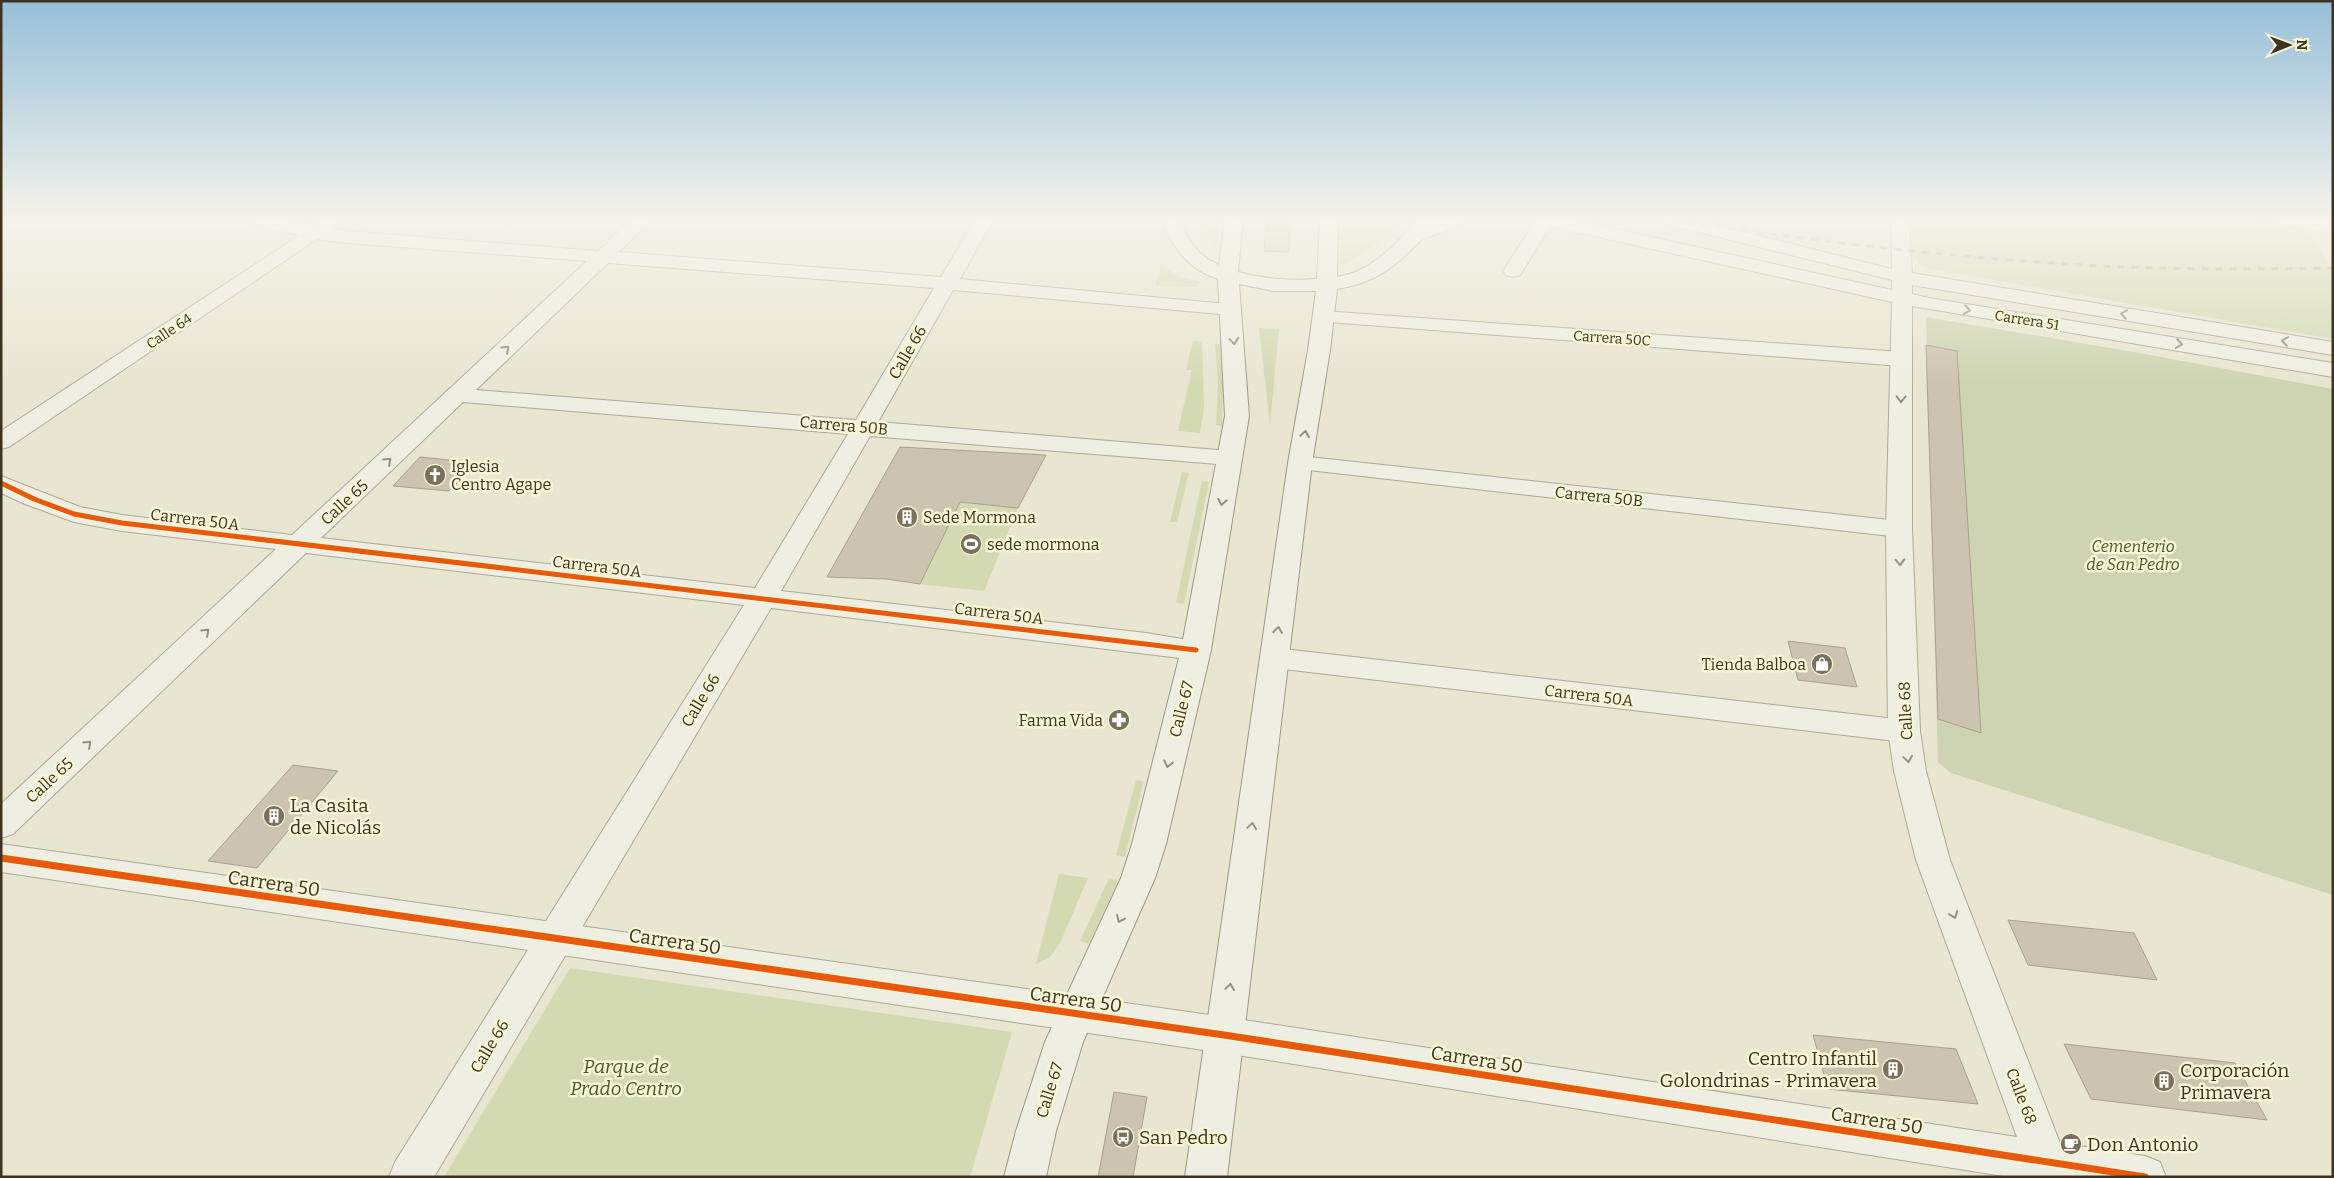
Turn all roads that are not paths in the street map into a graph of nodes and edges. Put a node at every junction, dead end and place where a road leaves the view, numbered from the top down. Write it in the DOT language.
graph roads {
  1 [pos="253,275"];
  2 [pos="585,275"];
  3 [pos="837,275"];
  4 [pos="952,275"];
  5 [pos="1228,275"];
  6 [pos="1327,275"];
  7 [pos="1367,275"];
  8 [pos="1834,275"];
  9 [pos="1858,275"];
  10 [pos="1902,275"];
  11 [pos="947,284"];
  12 [pos="1327,285"];
  13 [pos="1902,288"];
  14 [pos="1231,309"];
  15 [pos="1323,317"];
  16 [pos="2333,349"];
  17 [pos="1901,359"];
  18 [pos="2333,370"];
  19 [pos="457,395"];
  20 [pos="863,427"];
  21 [pos="1,442"];
  22 [pos="1230,458"];
  23 [pos="1300,463"];
  24 [pos="1,483"];
  25 [pos="1899,528"];
  26 [pos="300,544"];
  27 [pos="762,598"];
  28 [pos="1196,650"];
  29 [pos="1274,658"];
  30 [pos="1904,731"];
  31 [pos="1,825"];
  32 [pos="1,858"];
  33 [pos="555,939"];
  34 [pos="1075,1014"];
  35 [pos="1224,1035"];
  36 [pos="2050,1169"];
  37 [pos="410,1177"];
  38 [pos="1025,1177"];
  39 [pos="1206,1177"];
  40 [pos="2145,1177"];
  1 -- 21 [label="street, Calle 64"];
  19 -- 2 [label="street, Calle 65, one-way"];
  3 -- 11 [label="street"];
  4 -- 11 [label="street, Calle 66"];
  5 -- 12 [label="street"];
  5 -- 14 [label="street, Calle 67"];
  6 -- 12 [label="street"];
  7 -- 12 [label="street"];
  8 -- 13 [label="street, Carrera 51"];
  9 -- 13 [label="street, Carrera 51"];
  10 -- 13 [label="street, Calle 68"];
  11 -- 14 [label="street"];
  11 -- 20 [label="street, Calle 66"];
  12 -- 15 [label="street"];
  16 -- 13 [label="street, Carrera 51, one-way"];
  13 -- 17 [label="street, Calle 68"];
  13 -- 18 [label="street, Carrera 51, one-way"];
  14 -- 22 [label="street, Calle 67, one-way"];
  15 -- 17 [label="street, Carrera 50C"];
  23 -- 15 [label="street, one-way"];
  17 -- 25 [label="street, Calle 68, one-way"];
  19 -- 20 [label="street, Carrera 50B"];
  26 -- 19 [label="street, Calle 65, one-way"];
  20 -- 22 [label="street, Carrera 50B"];
  20 -- 27 [label="street, Calle 66"];
  22 -- 28 [label="street, Calle 67, one-way"];
  23 -- 25 [label="street, Carrera 50B"];
  29 -- 23 [label="street, one-way"];
  24 -- 26 [label="street, Carrera 50A"];
  25 -- 30 [label="street, Calle 68, one-way"];
  26 -- 27 [label="street, Carrera 50A"];
  31 -- 26 [label="street, Calle 65, one-way"];
  27 -- 28 [label="street, Carrera 50A"];
  27 -- 33 [label="street, Calle 66"];
  28 -- 34 [label="street, Calle 67, one-way"];
  29 -- 30 [label="street, Carrera 50A"];
  35 -- 29 [label="street, one-way"];
  30 -- 36 [label="street, Calle 68, one-way"];
  32 -- 33 [label="street, Carrera 50"];
  33 -- 34 [label="street, Carrera 50"];
  33 -- 37 [label="street, Calle 66"];
  34 -- 35 [label="street, Carrera 50"];
  34 -- 38 [label="street, Calle 67"];
  35 -- 36 [label="street, Carrera 50"];
  35 -- 39 [label="street"];
  36 -- 40 [label="street, Carrera 50"];
}
